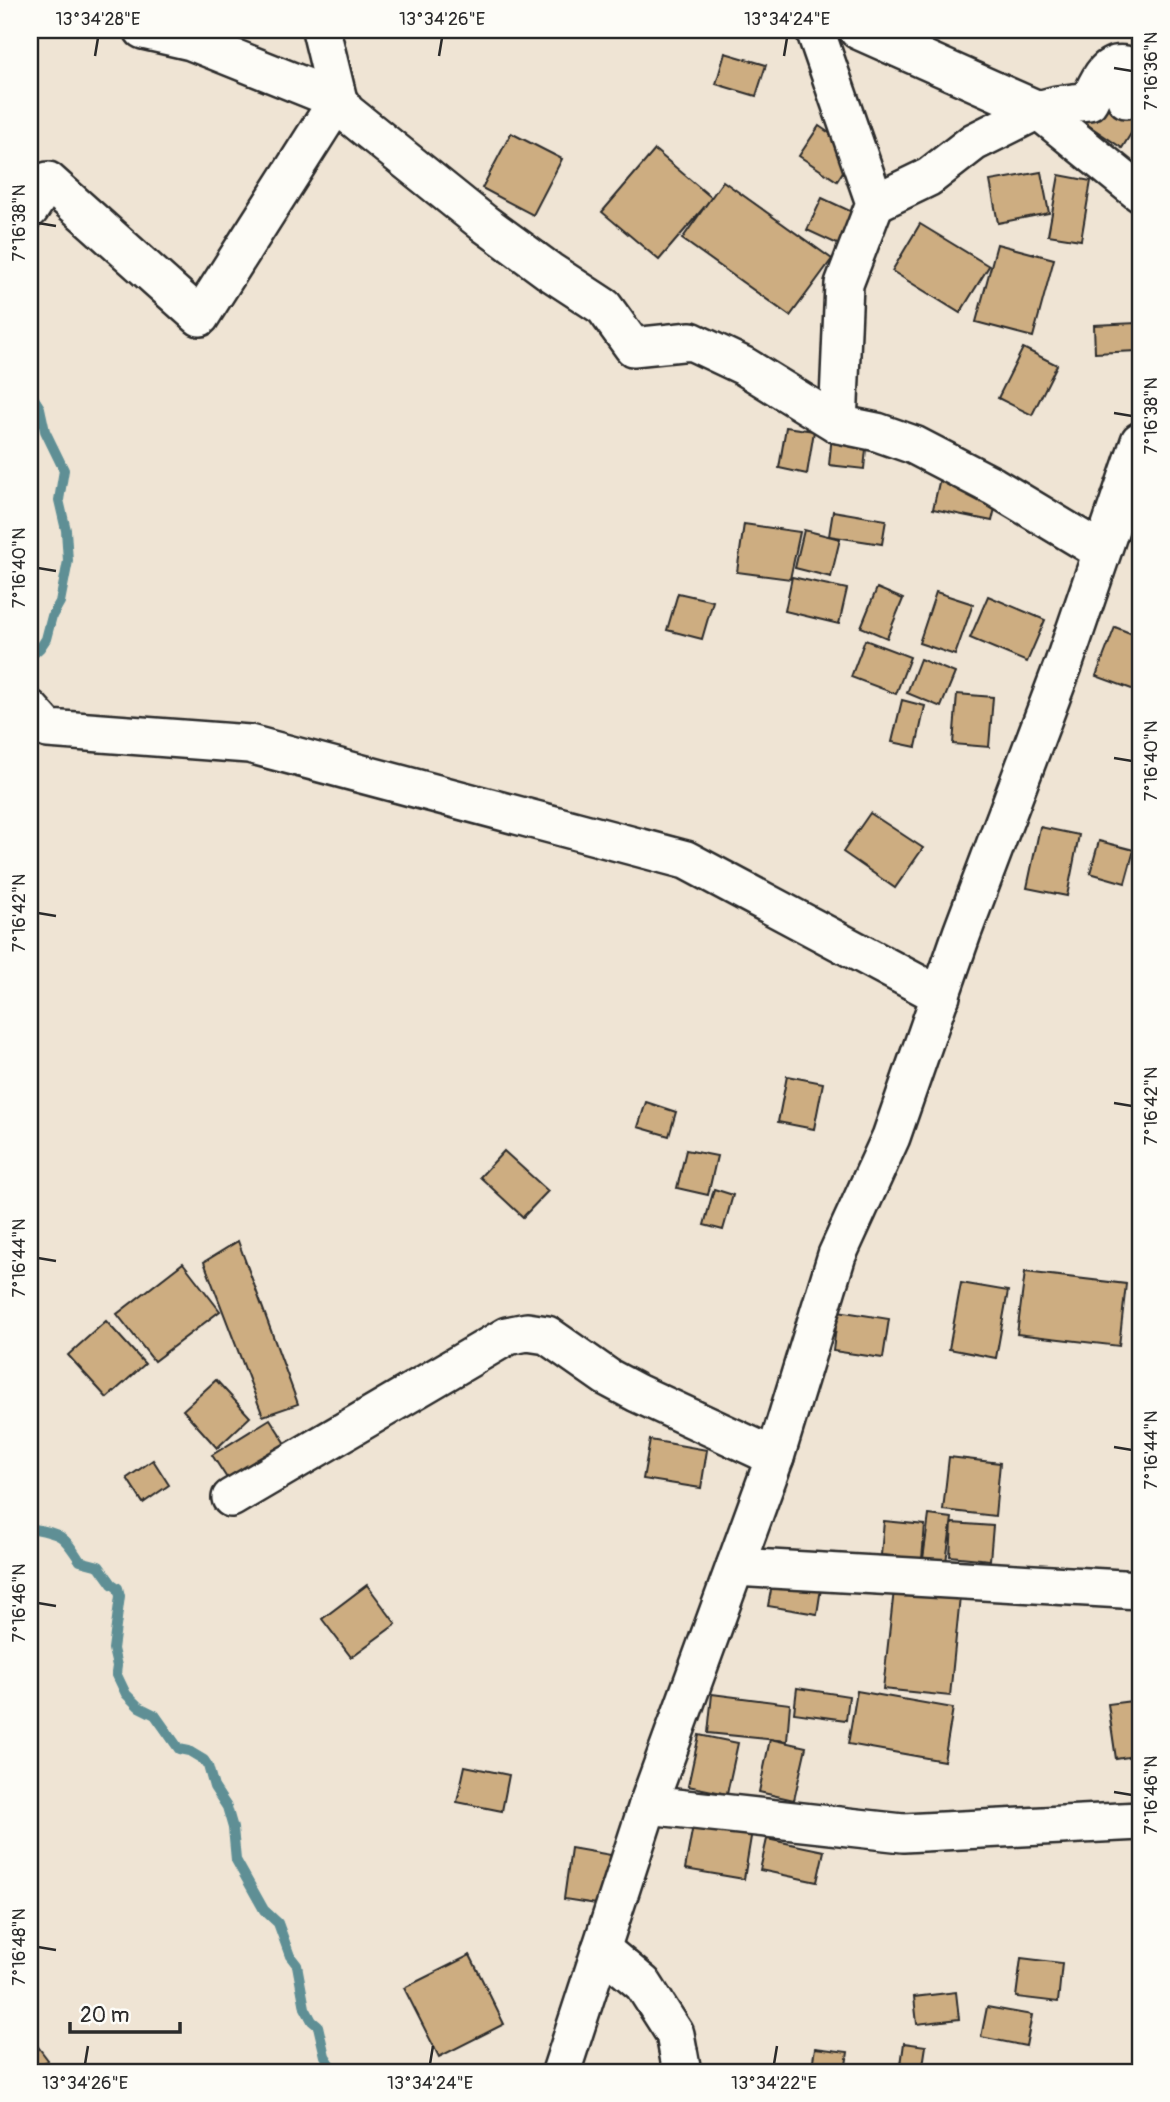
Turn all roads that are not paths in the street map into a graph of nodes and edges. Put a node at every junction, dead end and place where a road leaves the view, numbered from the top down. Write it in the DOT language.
graph roads {
  1 [pos="143,30"];
  2 [pos="321,30"];
  3 [pos="814,30"];
  4 [pos="858,30"];
  5 [pos="1140,97"];
  6 [pos="338,100"];
  7 [pos="1038,110"];
  8 [pos="1140,193"];
  9 [pos="875,204"];
  10 [pos="30,209"];
  11 [pos="838,424"];
  12 [pos="1140,441"];
  13 [pos="1101,551"];
  14 [pos="30,709"];
  15 [pos="940,996"];
  16 [pos="775,1457"];
  17 [pos="232,1499"];
  18 [pos="734,1567"];
  19 [pos="1140,1590"];
  20 [pos="648,1805"];
  21 [pos="1140,1821"];
  22 [pos="601,1949"];
  23 [pos="561,2072"];
  24 [pos="682,2072"];
  1 -- 6 [label="street"];
  2 -- 6 [label="street"];
  3 -- 9 [label="street"];
  4 -- 7 [label="street"];
  5 -- 7 [label="street"];
  6 -- 10 [label="street"];
  6 -- 11 [label="street"];
  7 -- 8 [label="street"];
  7 -- 9 [label="street"];
  9 -- 11 [label="street"];
  11 -- 13 [label="street"];
  12 -- 13 [label="street"];
  13 -- 15 [label="street"];
  14 -- 15 [label="street"];
  15 -- 16 [label="street"];
  16 -- 17 [label="street"];
  16 -- 18 [label="street"];
  18 -- 19 [label="street"];
  18 -- 20 [label="street"];
  20 -- 21 [label="street"];
  20 -- 22 [label="street"];
  22 -- 23 [label="street"];
  22 -- 24 [label="street"];
}
